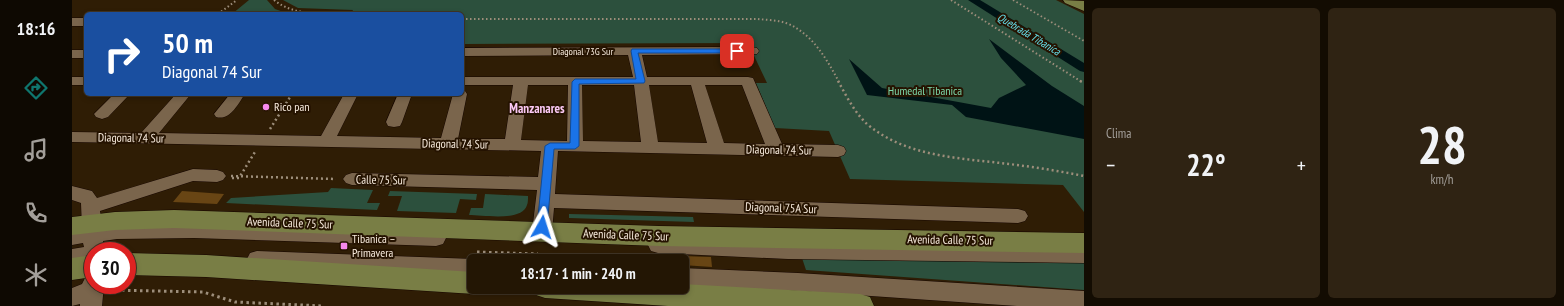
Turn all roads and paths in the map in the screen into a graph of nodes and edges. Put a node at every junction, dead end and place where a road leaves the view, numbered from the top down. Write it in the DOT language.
graph roads {
  1 [pos="237,0"];
  2 [pos="274,0"];
  3 [pos="951,0"];
  4 [pos="1013,0"];
  5 [pos="1070,0"];
  6 [pos="1084,7"];
  7 [pos="221,12"];
  8 [pos="307,12"];
  9 [pos="307,12"];
  10 [pos="344,12"];
  11 [pos="464,19"];
  12 [pos="72,22"];
  13 [pos="84,22"];
  14 [pos="1084,41"];
  15 [pos="634,51"];
  16 [pos="752,51"];
  17 [pos="464,52"];
  18 [pos="485,52"];
  19 [pos="72,54"];
  20 [pos="84,54"];
  21 [pos="522,81"];
  22 [pos="641,81"];
  23 [pos="575,82"];
  24 [pos="697,82"];
  25 [pos="1084,83"];
  26 [pos="465,85"];
  27 [pos="121,96"];
  28 [pos="182,96"];
  29 [pos="236,96"];
  30 [pos="350,96"];
  31 [pos="404,96"];
  32 [pos="462,96"];
  33 [pos="102,114"];
  34 [pos="222,114"];
  35 [pos="394,122"];
  36 [pos="72,137"];
  37 [pos="145,139"];
  38 [pos="326,142"];
  39 [pos="448,144"];
  40 [pos="512,145"];
  41 [pos="550,146"];
  42 [pos="575,146"];
  43 [pos="650,148"];
  44 [pos="717,149"];
  45 [pos="776,150"];
  46 [pos="838,151"];
  47 [pos="217,176"];
  48 [pos="1084,176"];
  49 [pos="352,179"];
  50 [pos="72,192"];
  51 [pos="545,192"];
  52 [pos="1018,216"];
  53 [pos="89,232"];
  54 [pos="72,237"];
  55 [pos="540,243"];
  56 [pos="1084,243"];
  57 [pos="136,253"];
  58 [pos="498,254"];
  59 [pos="1084,255"];
  60 [pos="72,257"];
  61 [pos="467,260"];
  62 [pos="136,264"];
  63 [pos="72,269"];
  64 [pos="689,277"];
  65 [pos="84,280"];
  66 [pos="467,283"];
  67 [pos="84,291"];
  68 [pos="136,291"];
  69 [pos="661,294"];
  70 [pos="72,297"];
  71 [pos="1084,300"];
  72 [pos="323,306"];
  73 [pos="860,306"];
  1 -- 7 [label="path"];
  2 -- 8 [label="path"];
  3 -- 25 [label="path"];
  4 -- 14 [label="path"];
  5 -- 6 [label="main road"];
  9 -- 10 [label="path"];
  11 -- 48 [label="path"];
  12 -- 13 [label="street"];
  15 -- 16 [label="street, Diagonal 73G Sur"];
  15 -- 18 [label="street, Diagonal 73G Sur"];
  15 -- 22 [label="street"];
  17 -- 18 [label="street, Diagonal 73G Sur"];
  18 -- 26 [label="street"];
  19 -- 20 [label="street"];
  21 -- 23 [label="street"];
  21 -- 26 [label="street"];
  21 -- 40 [label="street"];
  22 -- 23 [label="street"];
  22 -- 24 [label="street"];
  22 -- 43 [label="street"];
  23 -- 42 [label="street"];
  24 -- 44 [label="street"];
  24 -- 45 [label="street"];
  27 -- 33 [label="street"];
  28 -- 37 [label="street"];
  29 -- 34 [label="street"];
  30 -- 38 [label="street"];
  31 -- 35 [label="street"];
  32 -- 39 [label="street"];
  36 -- 37 [label="street, Diagonal 74 Sur"];
  37 -- 38 [label="street, Diagonal 74 Sur"];
  38 -- 39 [label="street, Diagonal 74 Sur"];
  39 -- 40 [label="street, Diagonal 74 Sur"];
  40 -- 41 [label="street, Diagonal 74 Sur"];
  41 -- 42 [label="street, Diagonal 74 Sur"];
  41 -- 51 [label="street"];
  42 -- 43 [label="street, Diagonal 74 Sur"];
  43 -- 44 [label="street, Diagonal 74 Sur"];
  44 -- 45 [label="street, Diagonal 74 Sur"];
  45 -- 46 [label="street, Diagonal 74 Sur"];
  47 -- 49 [label="path, Calle 75 Sur"];
  47 -- 53 [label="street"];
  49 -- 51 [label="street, Calle 75 Sur"];
  50 -- 53 [label="street"];
  51 -- 52 [label="street, Diagonal 75A Sur"];
  51 -- 55 [label="street"];
  53 -- 54 [label="street"];
  53 -- 55 [label="main road, Avenida Calle 75 Sur"];
  53 -- 59 [label="street"];
  53 -- 60 [label="street"];
  55 -- 56 [label="main road, Avenida Calle 75 Sur"];
  55 -- 58 [label="path"];
  57 -- 61 [label="street"];
  62 -- 66 [label="main road"];
  63 -- 65 [label="main road"];
  64 -- 71 [label="street"];
  67 -- 70 [label="street"];
  68 -- 72 [label="path"];
  69 -- 73 [label="main road"];
}
